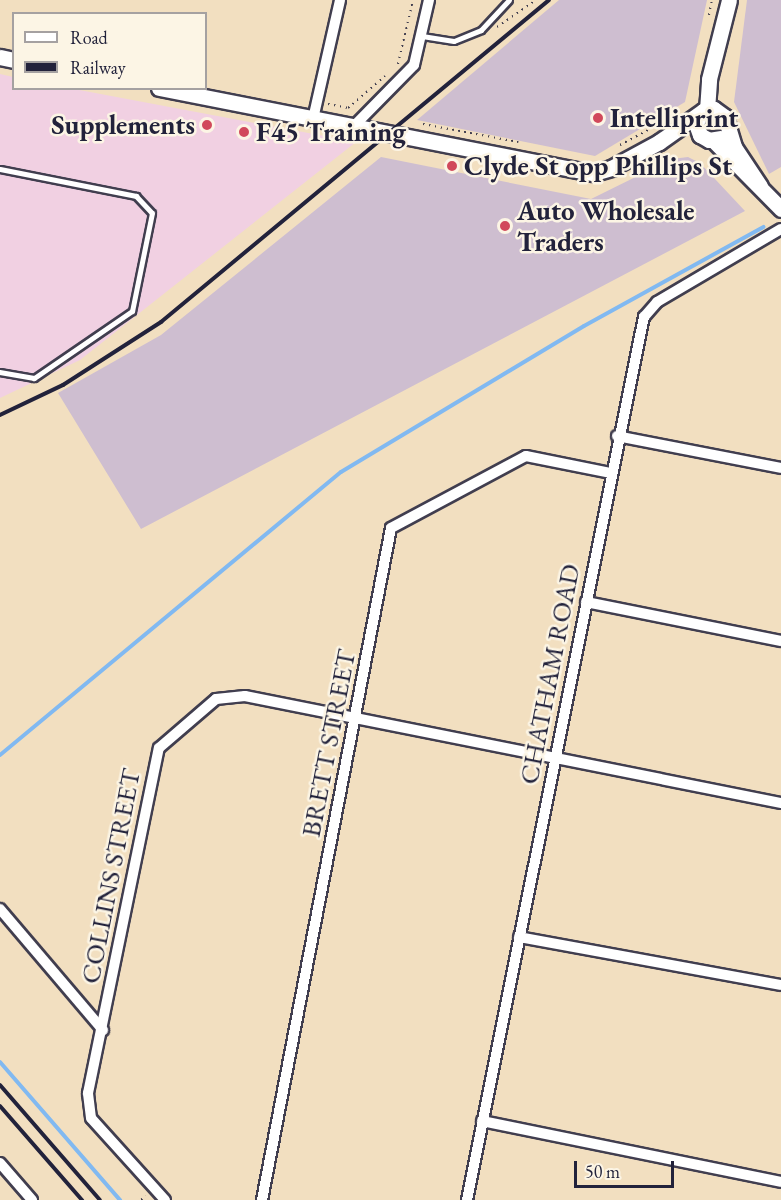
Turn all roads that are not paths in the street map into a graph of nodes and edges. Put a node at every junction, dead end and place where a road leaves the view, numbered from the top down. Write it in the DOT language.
graph roads {
  1 [pos="340,0"];
  2 [pos="429,0"];
  3 [pos="509,0"];
  4 [pos="729,0"];
  5 [pos="421,36"];
  6 [pos="718,51"];
  7 [pos="169,90"];
  8 [pos="704,112"];
  9 [pos="313,119"];
  10 [pos="726,121"];
  11 [pos="353,127"];
  12 [pos="708,139"];
  13 [pos="659,142"];
  14 [pos="0,169"];
  15 [pos="760,186"];
  16 [pos="781,209"];
  17 [pos="781,229"];
  18 [pos="0,372"];
  19 [pos="617,436"];
  20 [pos="781,468"];
  21 [pos="610,473"];
  22 [pos="586,602"];
  23 [pos="781,641"];
  24 [pos="356,720"];
  25 [pos="555,759"];
  26 [pos="781,803"];
  27 [pos="0,909"];
  28 [pos="519,937"];
  29 [pos="781,985"];
  30 [pos="103,1030"];
  31 [pos="482,1121"];
  32 [pos="0,1164"];
  33 [pos="781,1182"];
  34 [pos="32,1200"];
  35 [pos="165,1200"];
  36 [pos="262,1200"];
  37 [pos="467,1200"];
  1 -- 9 [label="street"];
  2 -- 5 [label="street"];
  3 -- 5 [label="lane"];
  4 -- 6 [label="street"];
  5 -- 11 [label="street"];
  6 -- 8 [label="street"];
  6 -- 10 [label="street"];
  7 -- 9 [label="street"];
  8 -- 10 [label="street"];
  8 -- 12 [label="street"];
  8 -- 13 [label="street"];
  9 -- 11 [label="street"];
  10 -- 12 [label="street"];
  10 -- 15 [label="street"];
  11 -- 13 [label="street"];
  12 -- 13 [label="street"];
  12 -- 15 [label="street"];
  14 -- 18 [label="lane"];
  15 -- 16 [label="street"];
  17 -- 19 [label="street, CHATHAM ROAD"];
  19 -- 20 [label="street"];
  19 -- 21 [label="street, CHATHAM ROAD"];
  21 -- 22 [label="street, CHATHAM ROAD"];
  21 -- 24 [label="street, BRETT STREET"];
  22 -- 23 [label="street"];
  22 -- 25 [label="street, CHATHAM ROAD"];
  24 -- 25 [label="street, COLLINS STREET"];
  24 -- 30 [label="street, COLLINS STREET"];
  24 -- 36 [label="street, BRETT STREET"];
  25 -- 26 [label="street, COLLINS STREET"];
  25 -- 28 [label="street, CHATHAM ROAD"];
  27 -- 30 [label="street"];
  28 -- 29 [label="street"];
  28 -- 31 [label="street, CHATHAM ROAD"];
  30 -- 35 [label="street, COLLINS STREET"];
  31 -- 33 [label="street"];
  31 -- 37 [label="street, CHATHAM ROAD"];
  32 -- 34 [label="street"];
}
